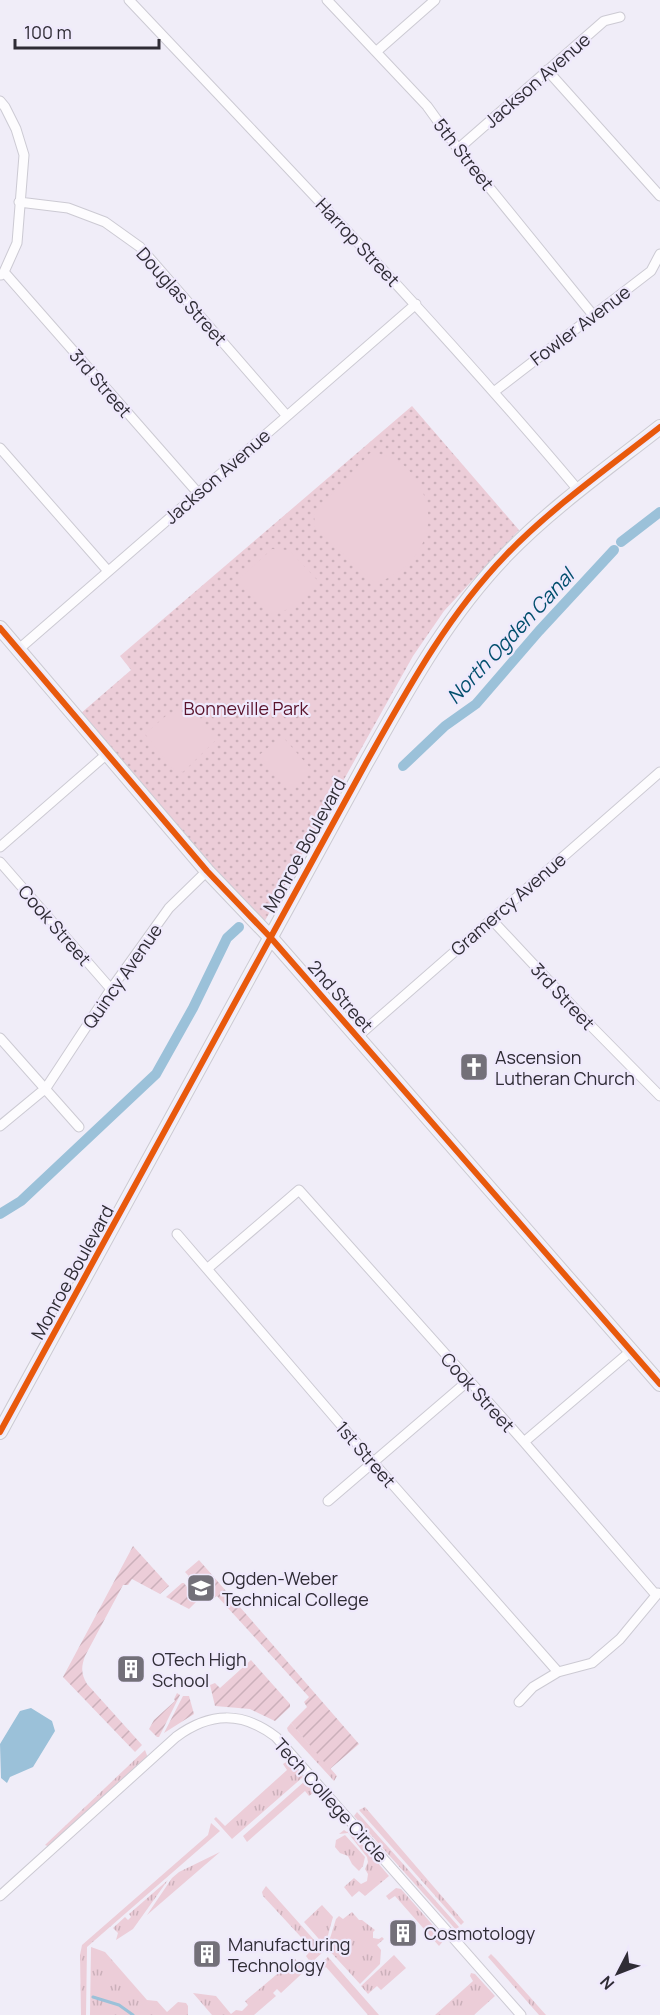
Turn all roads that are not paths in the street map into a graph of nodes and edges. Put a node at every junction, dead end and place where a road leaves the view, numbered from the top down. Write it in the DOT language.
graph roads {
  1 [pos="129,0"];
  2 [pos="327,0"];
  3 [pos="435,0"];
  4 [pos="620,17"];
  5 [pos="377,51"];
  6 [pos="548,70"];
  7 [pos="0,101"];
  8 [pos="458,149"];
  9 [pos="660,196"];
  10 [pos="19,202"];
  11 [pos="660,254"];
  12 [pos="2,274"];
  13 [pos="416,304"];
  14 [pos="593,315"];
  15 [pos="495,391"];
  16 [pos="287,416"];
  17 [pos="660,427"];
  18 [pos="0,448"];
  19 [pos="579,491"];
  20 [pos="198,493"];
  21 [pos="108,571"];
  22 [pos="0,628"];
  23 [pos="19,649"];
  24 [pos="108,753"];
  25 [pos="660,772"];
  26 [pos="0,847"];
  27 [pos="0,862"];
  28 [pos="207,871"];
  29 [pos="492,920"];
  30 [pos="271,938"];
  31 [pos="111,989"];
  32 [pos="357,1037"];
  33 [pos="0,1038"];
  34 [pos="46,1088"];
  35 [pos="660,1096"];
  36 [pos="0,1126"];
  37 [pos="80,1127"];
  38 [pos="177,1234"];
  39 [pos="207,1269"];
  40 [pos="631,1351"];
  41 [pos="468,1381"];
  42 [pos="660,1384"];
  43 [pos="0,1432"];
  44 [pos="524,1442"];
  45 [pos="372,1461"];
  46 [pos="328,1501"];
  47 [pos="658,1593"];
  48 [pos="558,1672"];
  49 [pos="519,1702"];
  50 [pos="0,1896"];
  51 [pos="521,2015"];
  1 -- 13 [label="street, Harrop Street"];
  2 -- 5 [label="street, 5th Street"];
  3 -- 5 [label="street"];
  4 -- 6 [label="street, Jackson Avenue"];
  5 -- 8 [label="street, 5th Street"];
  6 -- 8 [label="street, Jackson Avenue"];
  6 -- 9 [label="street"];
  7 -- 10 [label="street"];
  8 -- 14 [label="street, 5th Street"];
  10 -- 12 [label="street"];
  10 -- 16 [label="street, Douglas Street"];
  11 -- 14 [label="street, Fowler Avenue"];
  12 -- 20 [label="street, 3rd Street"];
  13 -- 15 [label="street, Harrop Street"];
  13 -- 16 [label="street, Jackson Avenue"];
  14 -- 15 [label="street, Fowler Avenue"];
  15 -- 19 [label="street, Harrop Street"];
  16 -- 20 [label="street, Jackson Avenue"];
  17 -- 19 [label="main road, Monroe Boulevard"];
  18 -- 21 [label="street"];
  19 -- 30 [label="main road, Monroe Boulevard"];
  20 -- 21 [label="street, Jackson Avenue"];
  21 -- 23 [label="street, Jackson Avenue"];
  22 -- 23 [label="main road, 2nd Street"];
  23 -- 24 [label="main road, 2nd Street"];
  24 -- 26 [label="street"];
  24 -- 28 [label="main road, 2nd Street"];
  25 -- 29 [label="street, Gramercy Avenue"];
  27 -- 31 [label="street, Cook Street"];
  28 -- 30 [label="main road, 2nd Street"];
  28 -- 31 [label="street, Quincy Avenue"];
  29 -- 32 [label="street, Gramercy Avenue"];
  29 -- 35 [label="street, 3rd Street"];
  30 -- 32 [label="main road, 2nd Street"];
  30 -- 43 [label="main road, Monroe Boulevard"];
  31 -- 34 [label="street, Quincy Avenue"];
  32 -- 40 [label="main road, 2nd Street"];
  33 -- 34 [label="street"];
  34 -- 36 [label="street, Quincy Avenue"];
  34 -- 37 [label="street"];
  38 -- 39 [label="street, 1st Street"];
  39 -- 41 [label="street, Cook Street"];
  39 -- 45 [label="street, 1st Street"];
  40 -- 42 [label="main road, 2nd Street"];
  40 -- 44 [label="street"];
  41 -- 44 [label="street, Cook Street"];
  41 -- 45 [label="street"];
  44 -- 47 [label="street, Cook Street"];
  45 -- 46 [label="street"];
  45 -- 48 [label="street, 1st Street"];
  47 -- 48 [label="street"];
  48 -- 49 [label="street"];
  50 -- 51 [label="street, Tech College Circle"];
}
